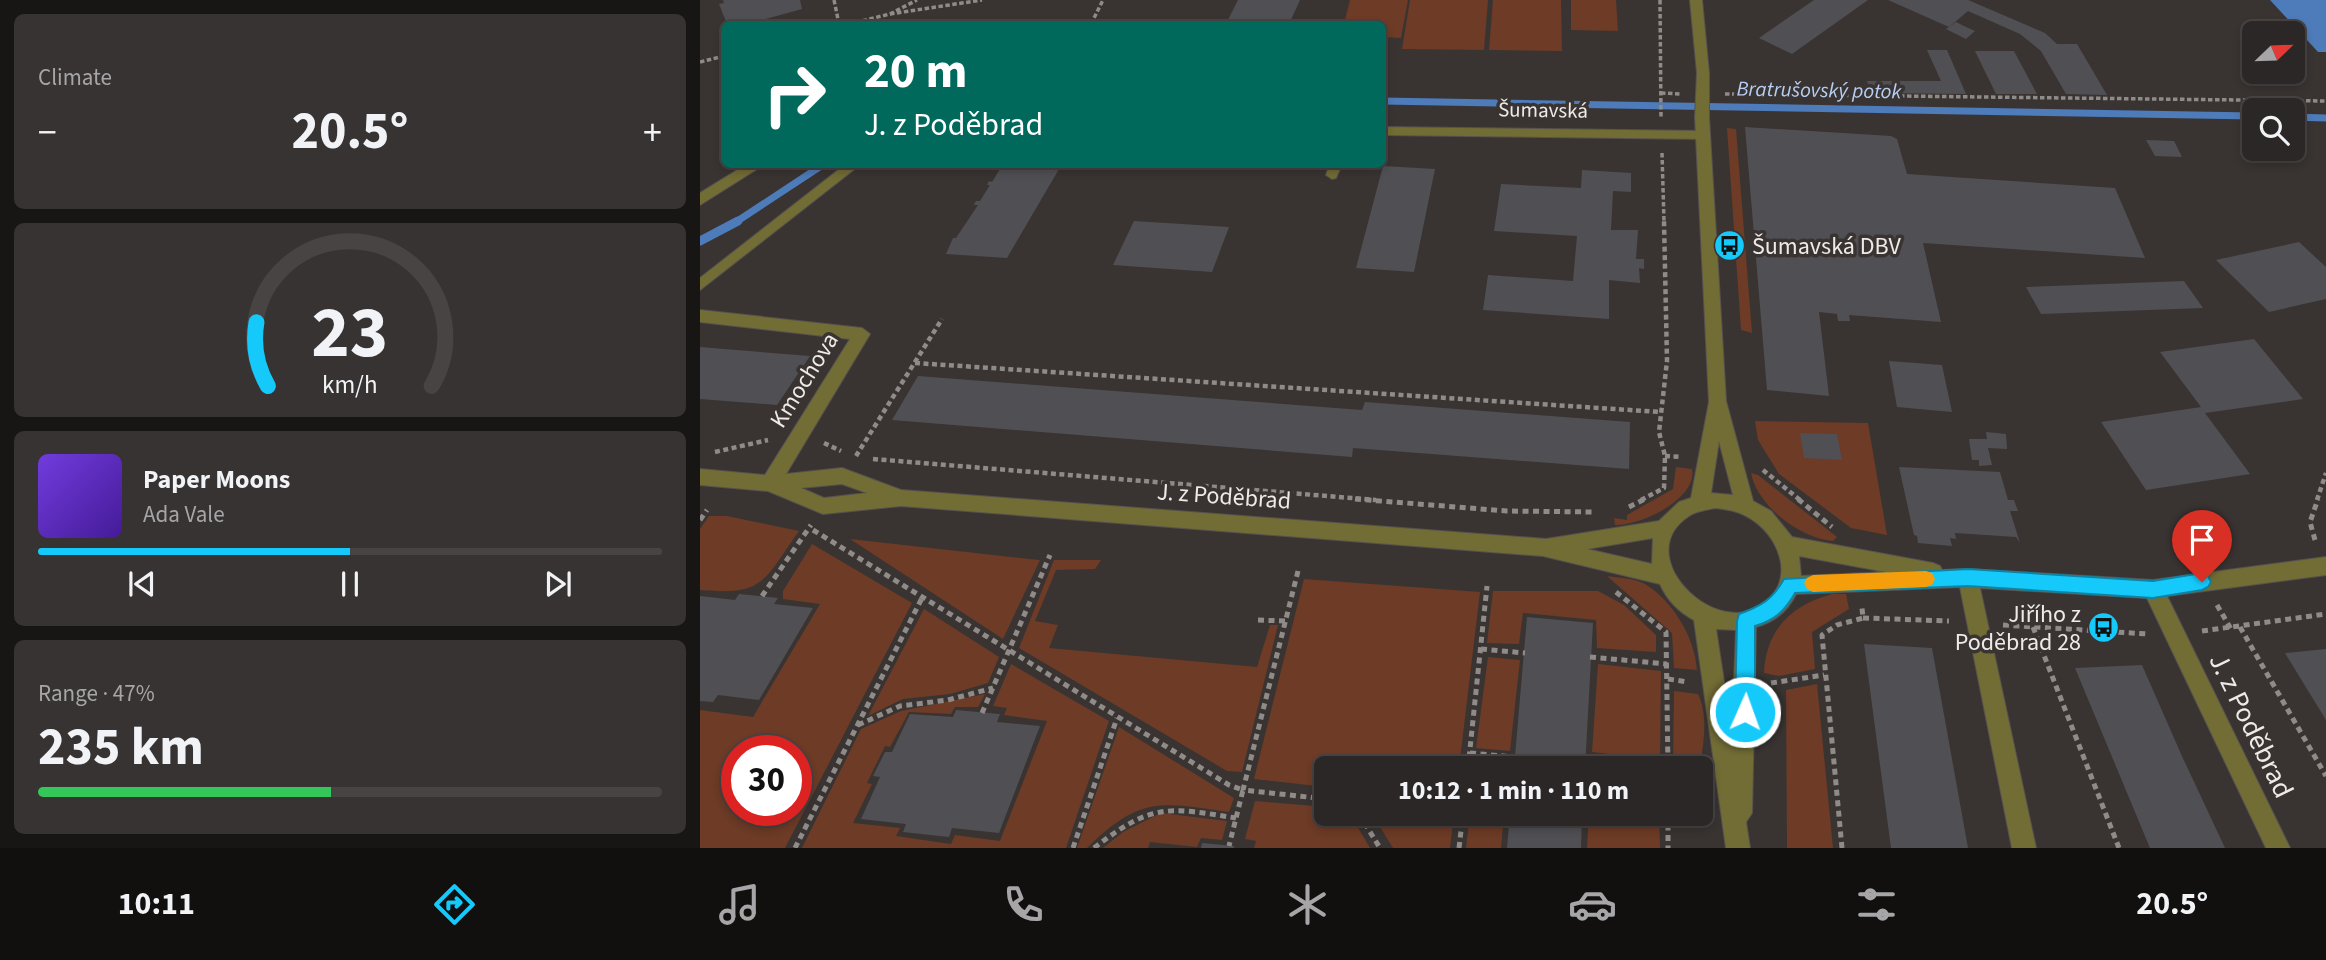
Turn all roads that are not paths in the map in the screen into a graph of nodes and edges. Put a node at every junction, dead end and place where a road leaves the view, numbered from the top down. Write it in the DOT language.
graph roads {
  1 [pos="1696,0"];
  2 [pos="1386,131"];
  3 [pos="1704,135"];
  4 [pos="752,168"];
  5 [pos="850,168"];
  6 [pos="700,200"];
  7 [pos="700,285"];
  8 [pos="700,316"];
  9 [pos="1717,401"];
  10 [pos="700,477"];
  11 [pos="770,483"];
  12 [pos="901,498"];
  13 [pos="1700,501"];
  14 [pos="1745,506"];
  15 [pos="1665,528"];
  16 [pos="1787,545"];
  17 [pos="1543,547"];
  18 [pos="2326,566"];
  19 [pos="1663,576"];
  20 [pos="1968,578"];
  21 [pos="1790,585"];
  22 [pos="2153,589"];
  23 [pos="1704,615"];
  24 [pos="1746,621"];
  25 [pos="1739,848"];
  26 [pos="2024,848"];
  27 [pos="2278,848"];
  1 -- 3 [label="street"];
  2 -- 3 [label="lane, Šumavská"];
  3 -- 9 [label="street"];
  4 -- 6 [label="street"];
  5 -- 7 [label="lane"];
  8 -- 11 [label="street, Kmochova"];
  9 -- 13 [label="street"];
  9 -- 14 [label="street"];
  10 -- 11 [label="street, J. z Poděbrad"];
  11 -- 12 [label="street, J. z Poděbrad"];
  11 -- 12 [label="street, J. z Poděbrad"];
  12 -- 17 [label="street, J. z Poděbrad"];
  13 -- 14 [label="street"];
  13 -- 15 [label="street"];
  14 -- 16 [label="street"];
  15 -- 17 [label="street, J. z Poděbrad"];
  15 -- 19 [label="street"];
  16 -- 20 [label="street"];
  16 -- 21 [label="street"];
  17 -- 19 [label="street, J. z Poděbrad"];
  18 -- 22 [label="street"];
  19 -- 23 [label="street"];
  20 -- 21 [label="street"];
  20 -- 22 [label="street"];
  20 -- 26 [label="street"];
  21 -- 24 [label="street"];
  22 -- 27 [label="street, J. z Poděbrad"];
  23 -- 24 [label="street"];
  23 -- 25 [label="street"];
  24 -- 25 [label="street"];
}
